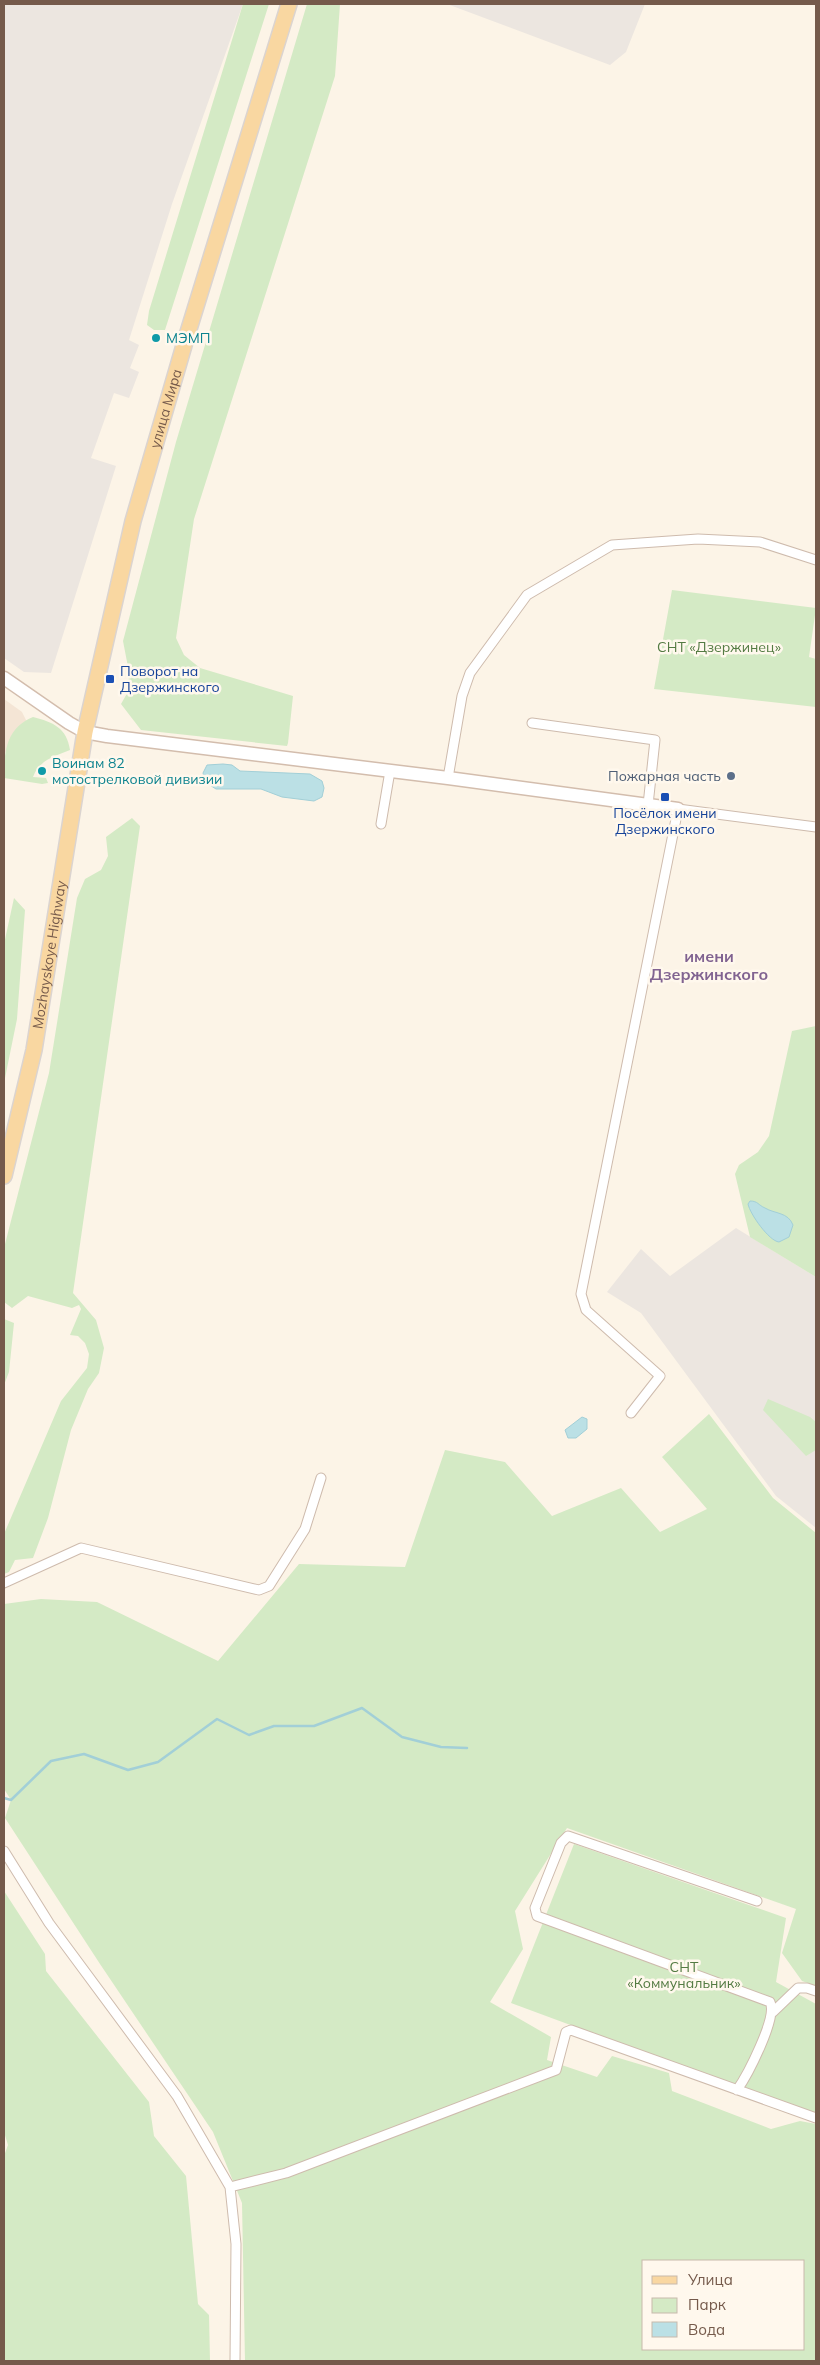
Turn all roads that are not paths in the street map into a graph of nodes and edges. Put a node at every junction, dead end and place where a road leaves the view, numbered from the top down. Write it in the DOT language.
graph roads {
  1 [pos="290,4"];
  2 [pos="816,560"];
  3 [pos="4,678"];
  4 [pos="532,723"];
  5 [pos="85,732"];
  6 [pos="390,771"];
  7 [pos="448,778"];
  8 [pos="648,805"];
  9 [pos="678,809"];
  10 [pos="381,824"];
  11 [pos="816,827"];
  12 [pos="4,1176"];
  13 [pos="631,1413"];
  14 [pos="322,1478"];
  15 [pos="4,1583"];
  16 [pos="4,1851"];
  17 [pos="757,1901"];
  18 [pos="816,1991"];
  19 [pos="773,2012"];
  20 [pos="737,2090"];
  21 [pos="816,2118"];
  22 [pos="230,2187"];
  23 [pos="235,2361"];
  1 -- 5 [label="main road, улица Мира"];
  2 -- 7 [label="street"];
  3 -- 5 [label="street"];
  4 -- 8 [label="street"];
  5 -- 6 [label="street"];
  5 -- 12 [label="main road, Mozhayskoye Highway"];
  6 -- 7 [label="street"];
  6 -- 10 [label="street"];
  7 -- 8 [label="street"];
  8 -- 9 [label="street"];
  9 -- 11 [label="street"];
  9 -- 13 [label="street"];
  14 -- 15 [label="street"];
  16 -- 22 [label="street"];
  17 -- 19 [label="street"];
  18 -- 19 [label="street"];
  19 -- 20 [label="street"];
  20 -- 21 [label="street"];
  20 -- 22 [label="street"];
  22 -- 23 [label="street"];
}
